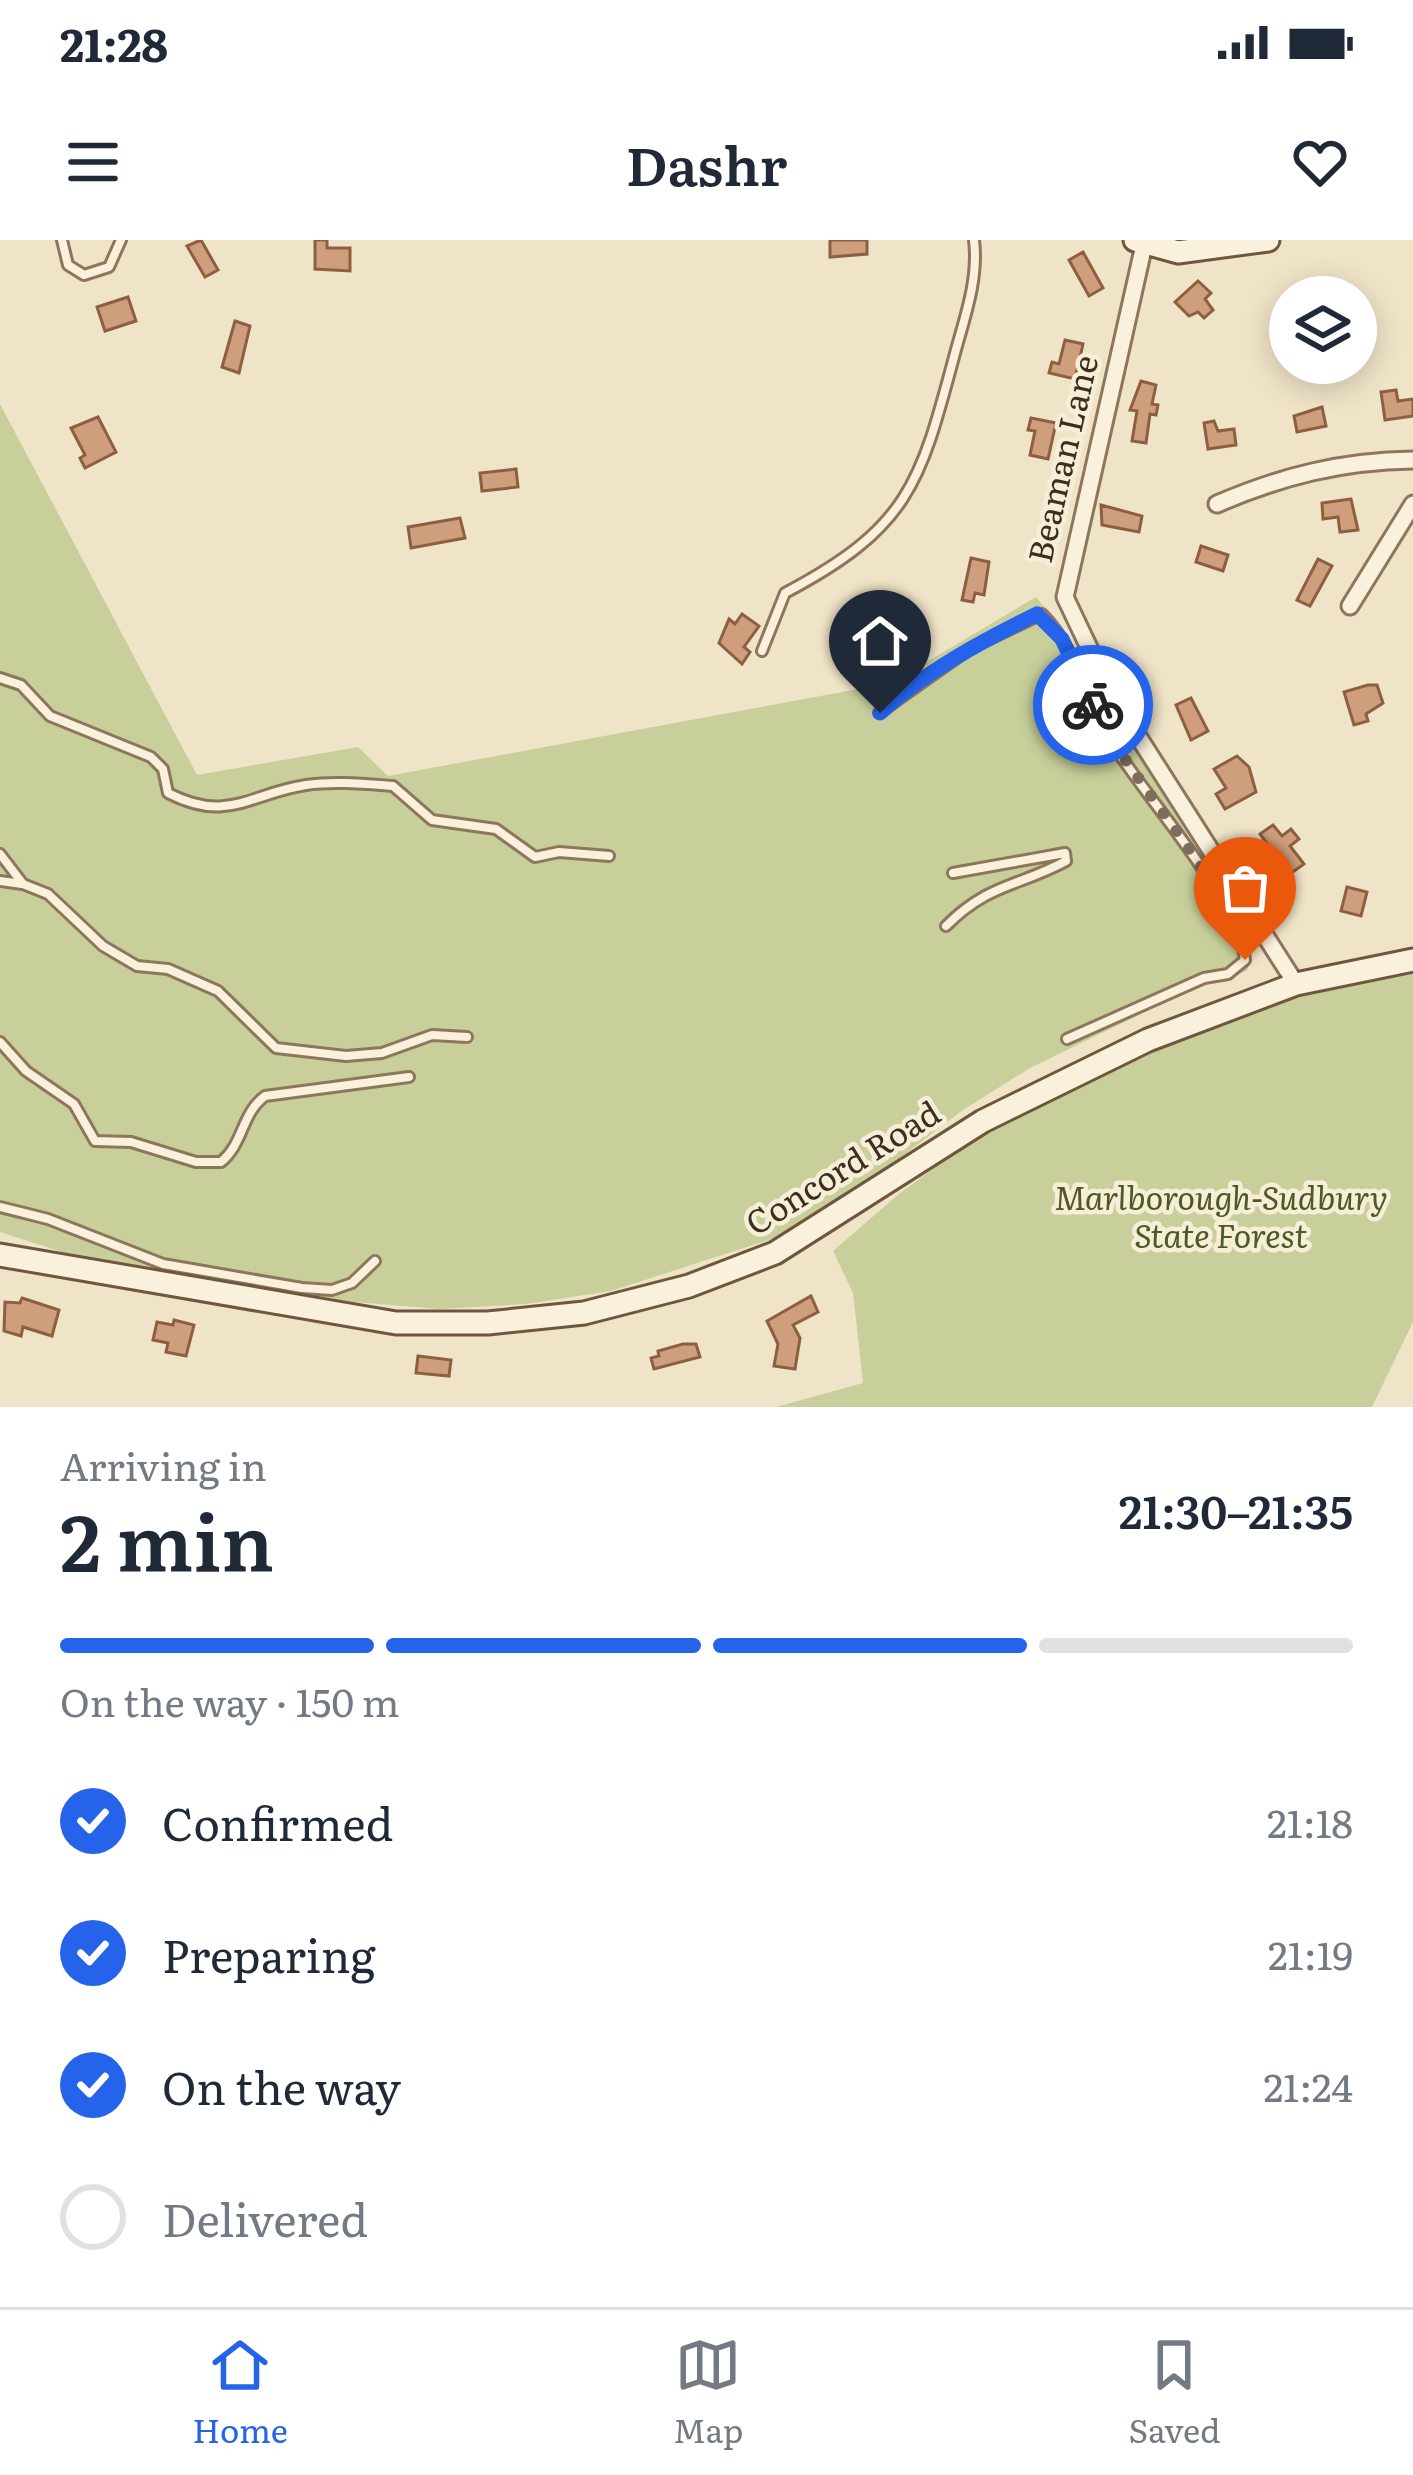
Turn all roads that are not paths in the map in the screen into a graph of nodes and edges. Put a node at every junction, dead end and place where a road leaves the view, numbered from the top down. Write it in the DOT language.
graph roads {
  1 [pos="62,240"];
  2 [pos="122,240"];
  3 [pos="974,240"];
  4 [pos="1268,240"];
  5 [pos="1139,242"];
  6 [pos="1413,460"];
  7 [pos="1413,503"];
  8 [pos="1217,504"];
  9 [pos="1351,606"];
  10 [pos="762,651"];
  11 [pos="0,677"];
  12 [pos="880,713"];
  13 [pos="0,854"];
  14 [pos="609,856"];
  15 [pos="953,873"];
  16 [pos="0,880"];
  17 [pos="23,884"];
  18 [pos="946,926"];
  19 [pos="1413,960"];
  20 [pos="1296,984"];
  21 [pos="467,1037"];
  22 [pos="1067,1039"];
  23 [pos="0,1042"];
  24 [pos="409,1077"];
  25 [pos="0,1207"];
  26 [pos="0,1255"];
  27 [pos="375,1261"];
  1 -- 2 [label="lane"];
  3 -- 10 [label="lane"];
  4 -- 5 [label="street"];
  5 -- 20 [label="street, Beaman Lane"];
  6 -- 8 [label="street"];
  7 -- 9 [label="street"];
  11 -- 14 [label="lane"];
  12 -- 22 [label="lane"];
  13 -- 17 [label="lane"];
  15 -- 18 [label="lane"];
  16 -- 17 [label="lane"];
  17 -- 21 [label="lane"];
  19 -- 20 [label="street, Concord Road"];
  20 -- 26 [label="street, Concord Road"];
  23 -- 24 [label="lane"];
  25 -- 27 [label="lane"];
}
